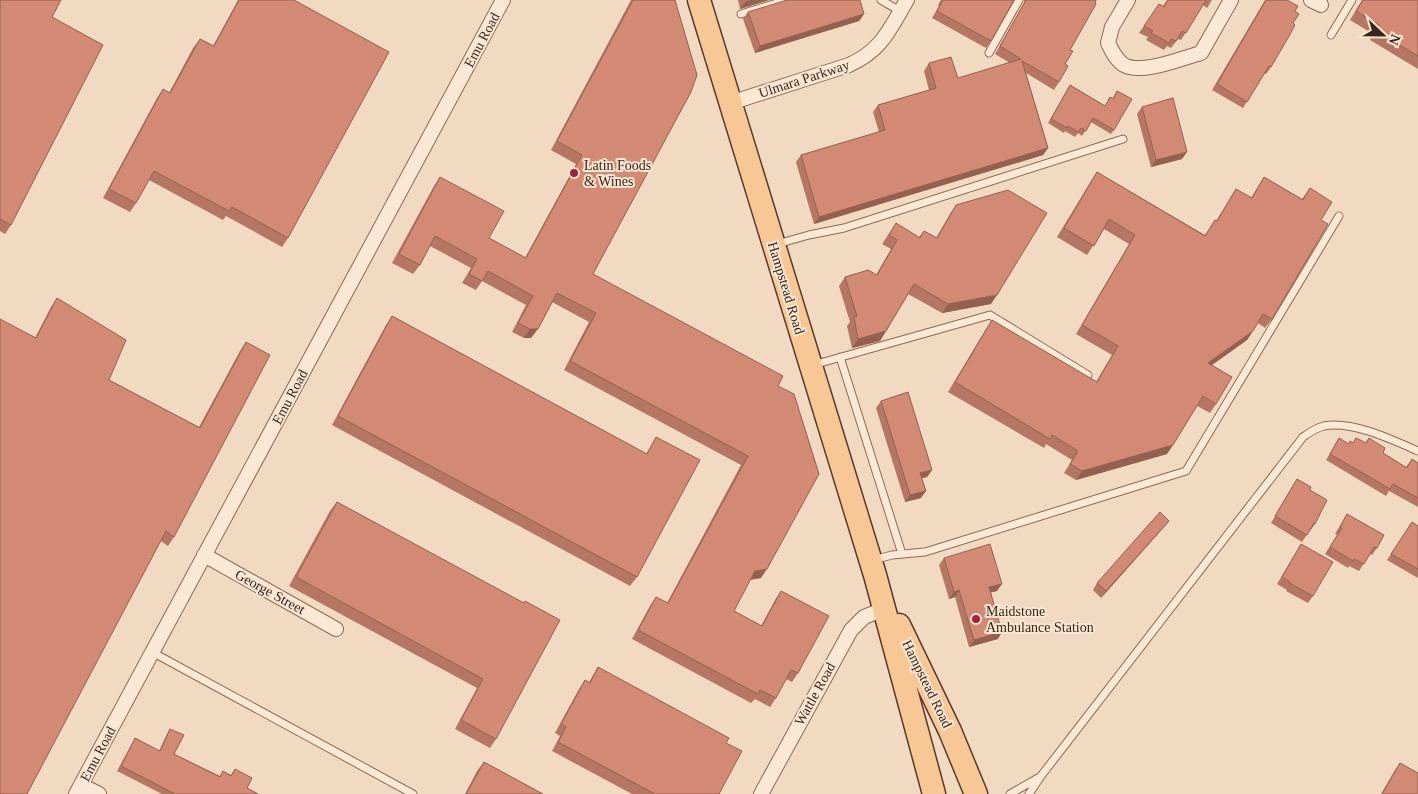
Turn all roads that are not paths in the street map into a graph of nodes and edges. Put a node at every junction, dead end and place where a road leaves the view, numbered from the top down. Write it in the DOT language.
graph roads {
  1 [pos="504,0"];
  2 [pos="699,0"];
  3 [pos="787,0"];
  4 [pos="882,0"];
  5 [pos="1019,0"];
  6 [pos="1231,0"];
  7 [pos="1352,0"];
  8 [pos="1126,1"];
  9 [pos="904,6"];
  10 [pos="741,14"];
  11 [pos="1331,35"];
  12 [pos="988,53"];
  13 [pos="730,102"];
  14 [pos="1123,140"];
  15 [pos="1339,216"];
  16 [pos="773,245"];
  17 [pos="840,357"];
  18 [pos="810,366"];
  19 [pos="1088,375"];
  20 [pos="1418,451"];
  21 [pos="902,554"];
  22 [pos="204,555"];
  23 [pos="873,568"];
  24 [pos="884,609"];
  25 [pos="336,629"];
  26 [pos="152,652"];
  27 [pos="1041,776"];
  28 [pos="79,789"];
  29 [pos="977,789"];
  30 [pos="99,794"];
  31 [pos="414,794"];
  32 [pos="761,794"];
  33 [pos="934,794"];
  34 [pos="1010,794"];
  35 [pos="1029,794"];
  1 -- 22 [label="street, Emu Road"];
  2 -- 13 [label="main road, Hampstead Road"];
  3 -- 10 [label="lane"];
  4 -- 9 [label="lane"];
  5 -- 12 [label="lane"];
  6 -- 8 [label="street"];
  7 -- 11 [label="lane"];
  9 -- 13 [label="street, Ulmara Parkway"];
  13 -- 16 [label="main road, Hampstead Road"];
  14 -- 16 [label="lane"];
  15 -- 21 [label="lane"];
  16 -- 18 [label="main road, Hampstead Road"];
  17 -- 18 [label="lane"];
  17 -- 19 [label="lane"];
  17 -- 21 [label="lane"];
  18 -- 23 [label="main road, Hampstead Road"];
  20 -- 27 [label="lane"];
  21 -- 23 [label="lane"];
  22 -- 25 [label="street, George Street"];
  22 -- 26 [label="street, Emu Road"];
  23 -- 24 [label="main road, Hampstead Road"];
  23 -- 29 [label="main road, Hampstead Road"];
  24 -- 32 [label="street, Wattle Road"];
  24 -- 33 [label="main road, Hampstead Road"];
  26 -- 28 [label="street, Emu Road"];
  26 -- 31 [label="lane"];
  27 -- 34 [label="lane"];
  27 -- 35 [label="lane"];
  28 -- 30 [label="street"];
}
